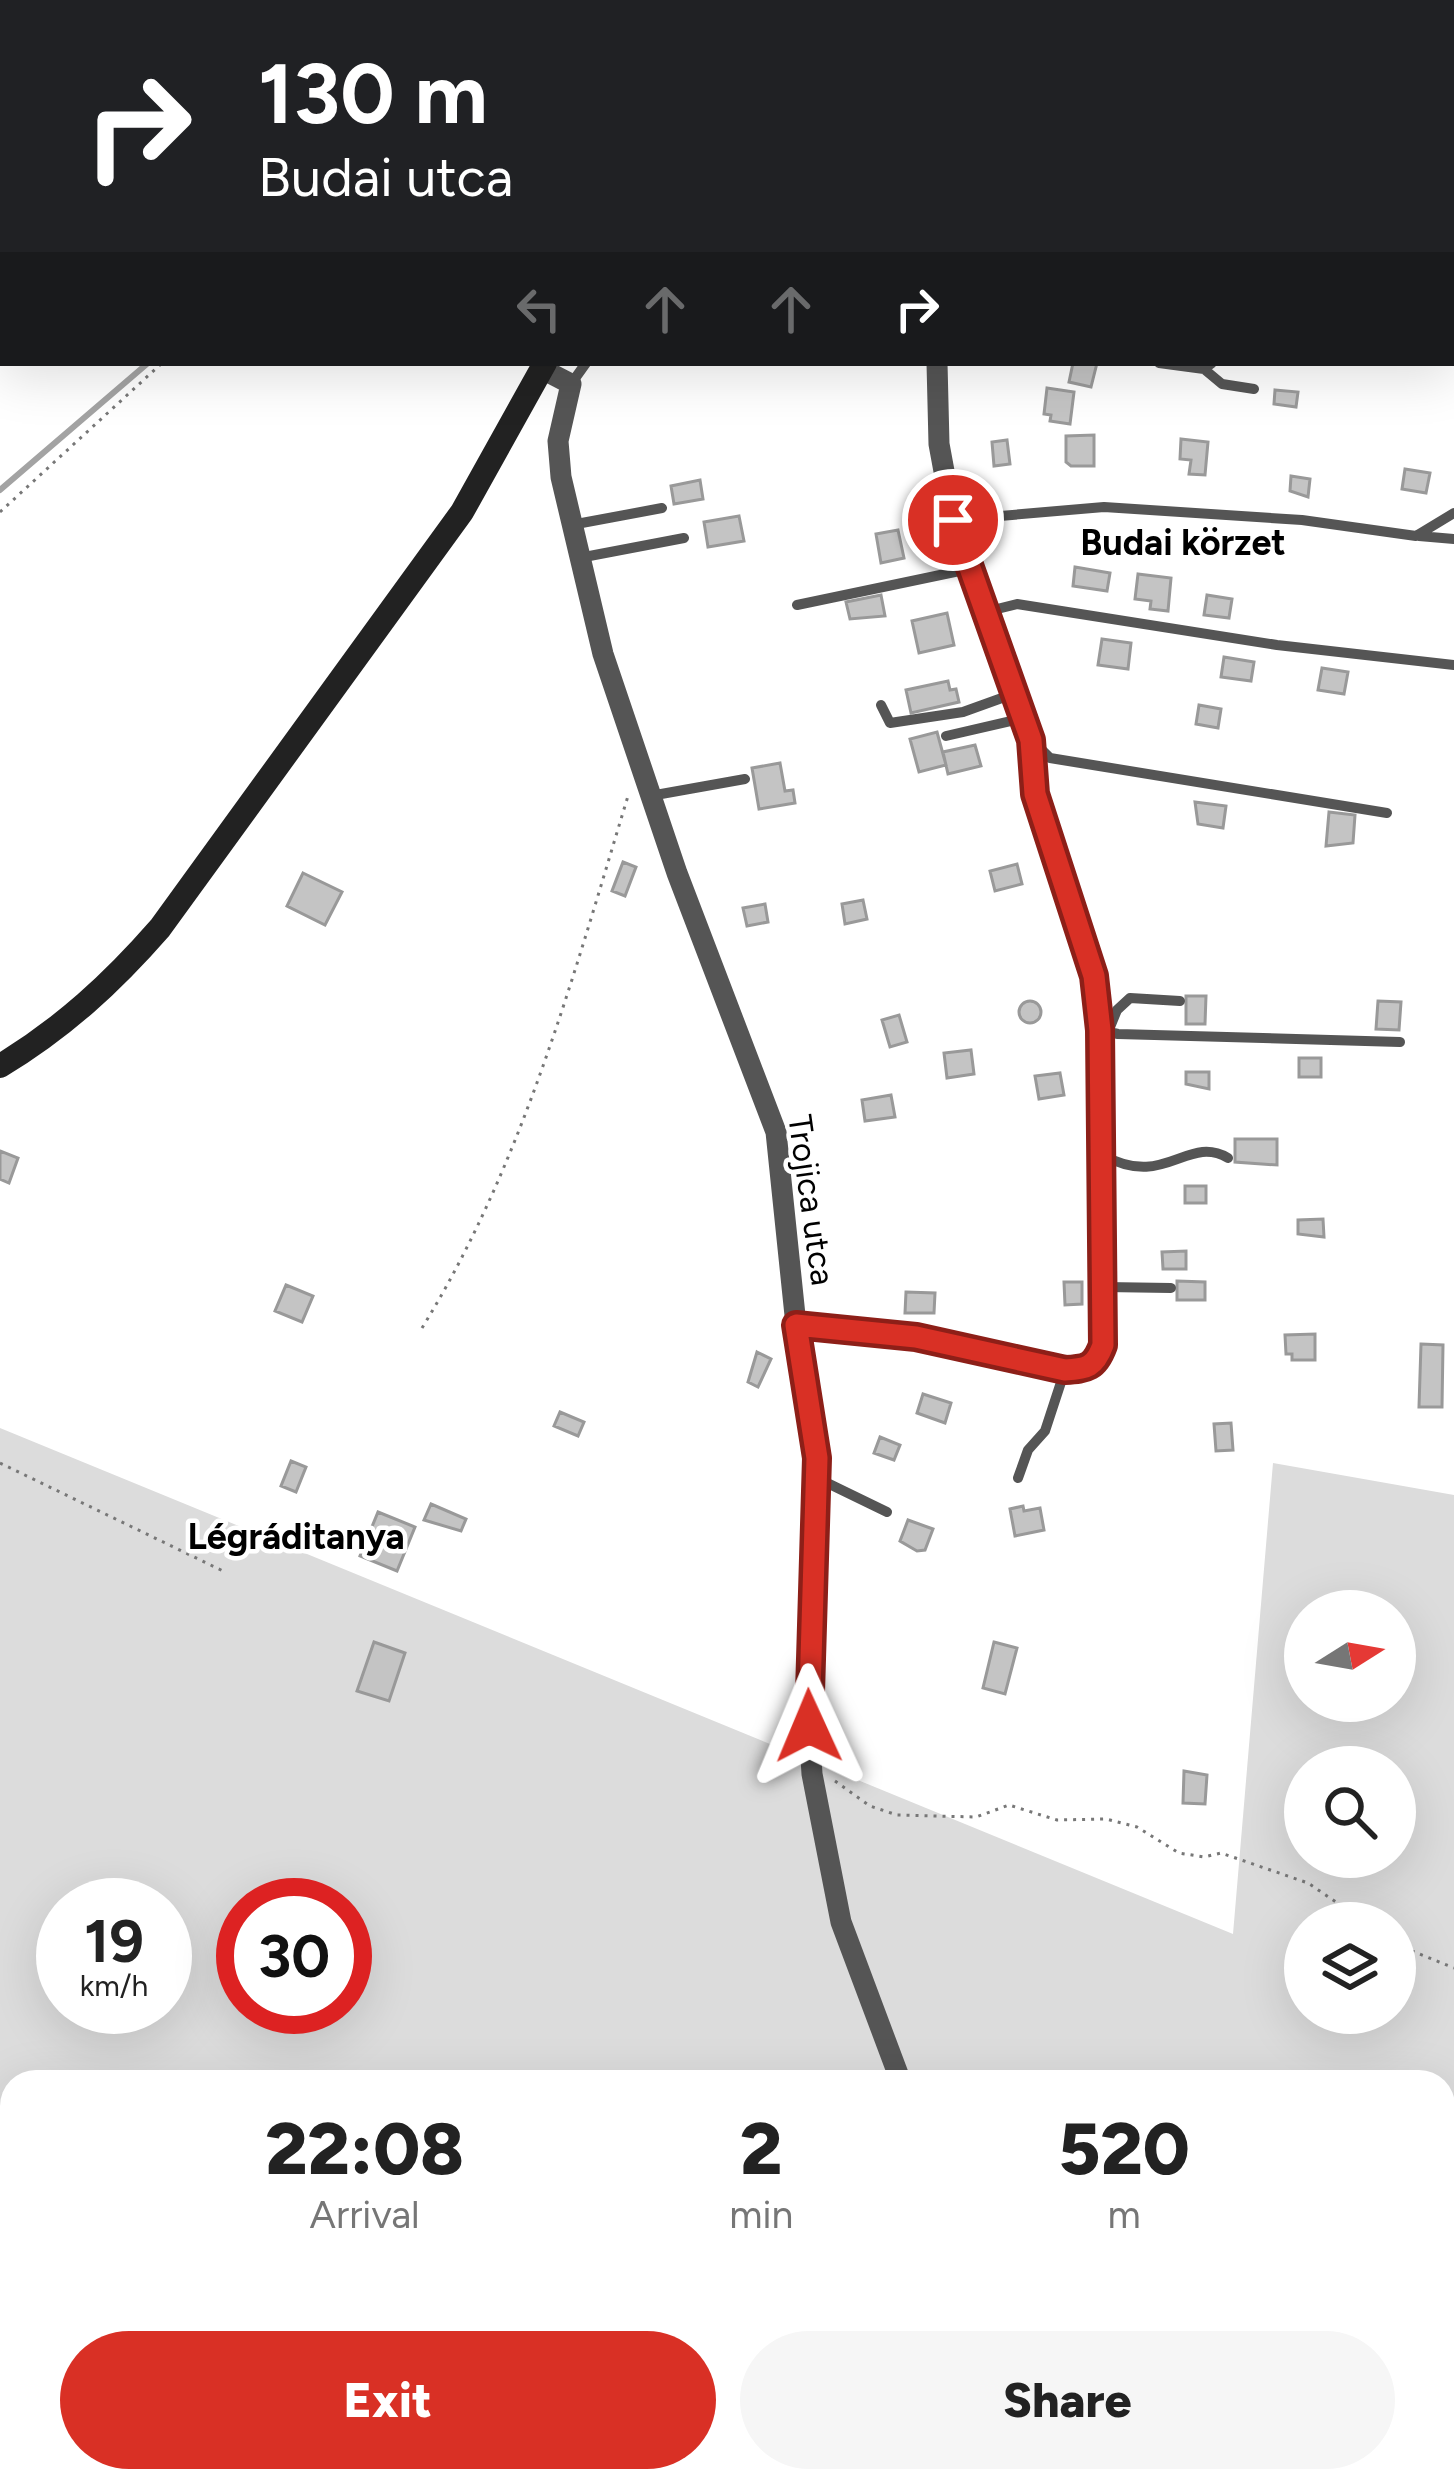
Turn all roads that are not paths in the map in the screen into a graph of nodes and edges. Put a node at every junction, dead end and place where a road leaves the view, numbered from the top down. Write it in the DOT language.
graph roads {
  1 [pos="544,366"];
  2 [pos="584,366"];
  3 [pos="937,366"];
  4 [pos="1208,366"];
  5 [pos="571,384"];
  6 [pos="1254,389"];
  7 [pos="662,508"];
  8 [pos="1454,513"];
  9 [pos="953,520"];
  10 [pos="572,525"];
  11 [pos="1416,536"];
  12 [pos="684,538"];
  13 [pos="1454,539"];
  14 [pos="579,558"];
  15 [pos="972,568"];
  16 [pos="797,605"];
  17 [pos="989,610"];
  18 [pos="1454,665"];
  19 [pos="1016,693"];
  20 [pos="881,705"];
  21 [pos="1028,729"];
  22 [pos="946,736"];
  23 [pos="746,779"];
  24 [pos="646,787"];
  25 [pos="1387,813"];
  26 [pos="1180,1001"];
  27 [pos="1104,1031"];
  28 [pos="1400,1042"];
  29 [pos="0,1066"];
  30 [pos="1100,1153"];
  31 [pos="1228,1158"];
  32 [pos="1105,1287"];
  33 [pos="1171,1288"];
  34 [pos="796,1325"];
  35 [pos="1065,1370"];
  36 [pos="816,1477"];
  37 [pos="1018,1478"];
  38 [pos="887,1512"];
  39 [pos="898,2070"];
  1 -- 5 [label="street"];
  1 -- 29 [label="street"];
  2 -- 5 [label="lane, Trojica utca"];
  3 -- 9 [label="street"];
  4 -- 6 [label="lane"];
  5 -- 10 [label="street, Trojica utca"];
  7 -- 10 [label="lane"];
  8 -- 11 [label="lane"];
  9 -- 11 [label="lane"];
  9 -- 15 [label="street"];
  10 -- 14 [label="street, Trojica utca"];
  11 -- 13 [label="lane"];
  12 -- 14 [label="lane"];
  14 -- 24 [label="street, Trojica utca"];
  15 -- 16 [label="lane"];
  15 -- 17 [label="street"];
  17 -- 18 [label="lane"];
  17 -- 19 [label="street"];
  19 -- 20 [label="lane"];
  19 -- 21 [label="street"];
  21 -- 22 [label="lane"];
  21 -- 25 [label="lane"];
  21 -- 27 [label="street"];
  23 -- 24 [label="lane"];
  24 -- 34 [label="street, Trojica utca"];
  26 -- 27 [label="lane"];
  27 -- 28 [label="lane"];
  27 -- 30 [label="street"];
  30 -- 31 [label="lane"];
  30 -- 32 [label="street"];
  32 -- 33 [label="lane"];
  32 -- 35 [label="street"];
  34 -- 35 [label="street"];
  34 -- 36 [label="street, Trojica utca"];
  35 -- 37 [label="lane"];
  36 -- 38 [label="lane"];
  36 -- 39 [label="street, Trojica utca"];
}
